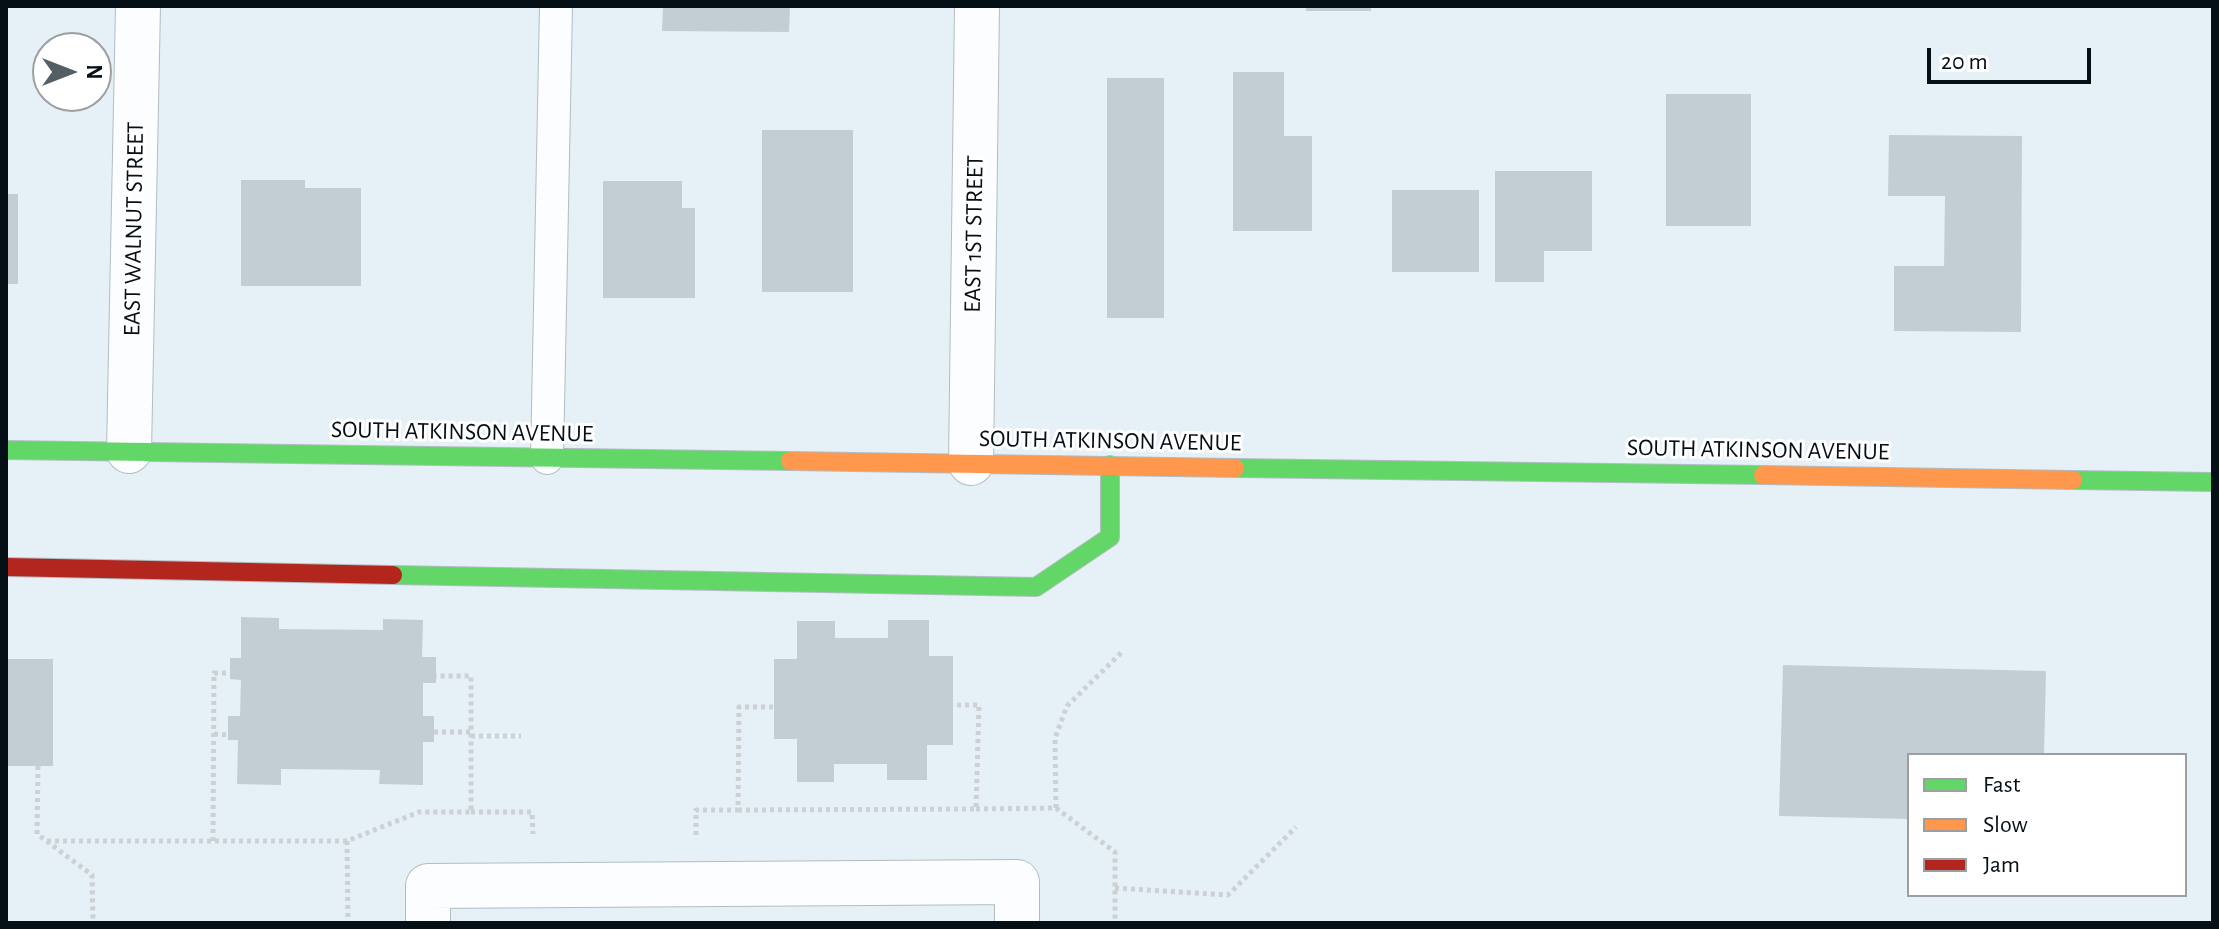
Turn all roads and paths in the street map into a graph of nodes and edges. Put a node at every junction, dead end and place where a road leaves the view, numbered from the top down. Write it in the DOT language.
graph roads {
  1 [pos="138,6"];
  2 [pos="556,6"];
  3 [pos="977,6"];
  4 [pos="6,450"];
  5 [pos="129,451"];
  6 [pos="547,458"];
  7 [pos="971,463"];
  8 [pos="1110,465"];
  9 [pos="2213,482"];
  10 [pos="6,567"];
  11 [pos="1122,652"];
  12 [pos="230,673"];
  13 [pos="436,676"];
  14 [pos="953,705"];
  15 [pos="774,707"];
  16 [pos="434,732"];
  17 [pos="214,734"];
  18 [pos="471,734"];
  19 [pos="228,735"];
  20 [pos="521,736"];
  21 [pos="38,766"];
  22 [pos="1056,808"];
  23 [pos="976,809"];
  24 [pos="738,810"];
  25 [pos="471,812"];
  26 [pos="1296,827"];
  27 [pos="47,841"];
  28 [pos="213,841"];
  29 [pos="347,841"];
  30 [pos="696,841"];
  31 [pos="533,843"];
  32 [pos="1115,888"];
  33 [pos="93,923"];
  34 [pos="348,923"];
  35 [pos="428,923"];
  36 [pos="1017,923"];
  37 [pos="1115,923"];
  1 -- 5 [label="street, EAST WALNUT STREET"];
  2 -- 6 [label="lane"];
  3 -- 7 [label="street, EAST 1ST STREET"];
  4 -- 5 [label="main road, SOUTH ATKINSON AVENUE"];
  5 -- 6 [label="main road, SOUTH ATKINSON AVENUE"];
  6 -- 7 [label="main road, SOUTH ATKINSON AVENUE"];
  7 -- 8 [label="main road, SOUTH ATKINSON AVENUE"];
  8 -- 9 [label="main road, SOUTH ATKINSON AVENUE"];
  8 -- 10 [label="main road"];
  11 -- 22 [label="path"];
  12 -- 17 [label="path"];
  13 -- 18 [label="path"];
  14 -- 23 [label="path"];
  15 -- 24 [label="path"];
  16 -- 18 [label="path"];
  17 -- 19 [label="path"];
  17 -- 28 [label="path"];
  18 -- 20 [label="path"];
  18 -- 25 [label="path"];
  21 -- 27 [label="path"];
  22 -- 23 [label="path"];
  22 -- 32 [label="path"];
  23 -- 24 [label="path"];
  24 -- 30 [label="path"];
  25 -- 29 [label="path"];
  25 -- 31 [label="path"];
  26 -- 32 [label="path"];
  27 -- 28 [label="path"];
  27 -- 33 [label="path"];
  28 -- 29 [label="path"];
  29 -- 34 [label="path"];
  32 -- 37 [label="path"];
  35 -- 36 [label="street"];
}
